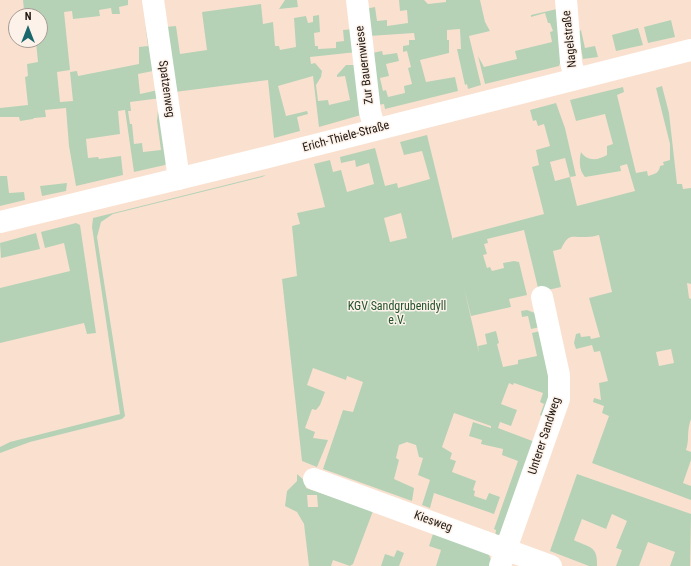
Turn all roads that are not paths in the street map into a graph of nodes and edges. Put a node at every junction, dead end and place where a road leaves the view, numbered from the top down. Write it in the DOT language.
graph roads {
  1 [pos="153,0"];
  2 [pos="357,0"];
  3 [pos="566,0"];
  4 [pos="691,50"];
  5 [pos="575,79"];
  6 [pos="375,129"];
  7 [pos="179,179"];
  8 [pos="0,222"];
  9 [pos="542,297"];
  10 [pos="314,479"];
  11 [pos="503,558"];
  12 [pos="551,566"];
  1 -- 7 [label="street, Spatzenweg"];
  2 -- 6 [label="street, Zur Bauernwiese"];
  3 -- 5 [label="street, Nagelstraße"];
  4 -- 5 [label="street, Erich-Thiele-Straße"];
  5 -- 6 [label="street, Erich-Thiele-Straße"];
  6 -- 7 [label="street, Erich-Thiele-Straße"];
  7 -- 8 [label="street, Erich-Thiele-Straße"];
  9 -- 11 [label="street, Unterer Sandweg"];
  10 -- 11 [label="street, Kiesweg"];
  11 -- 12 [label="street, Kiesweg"];
}
